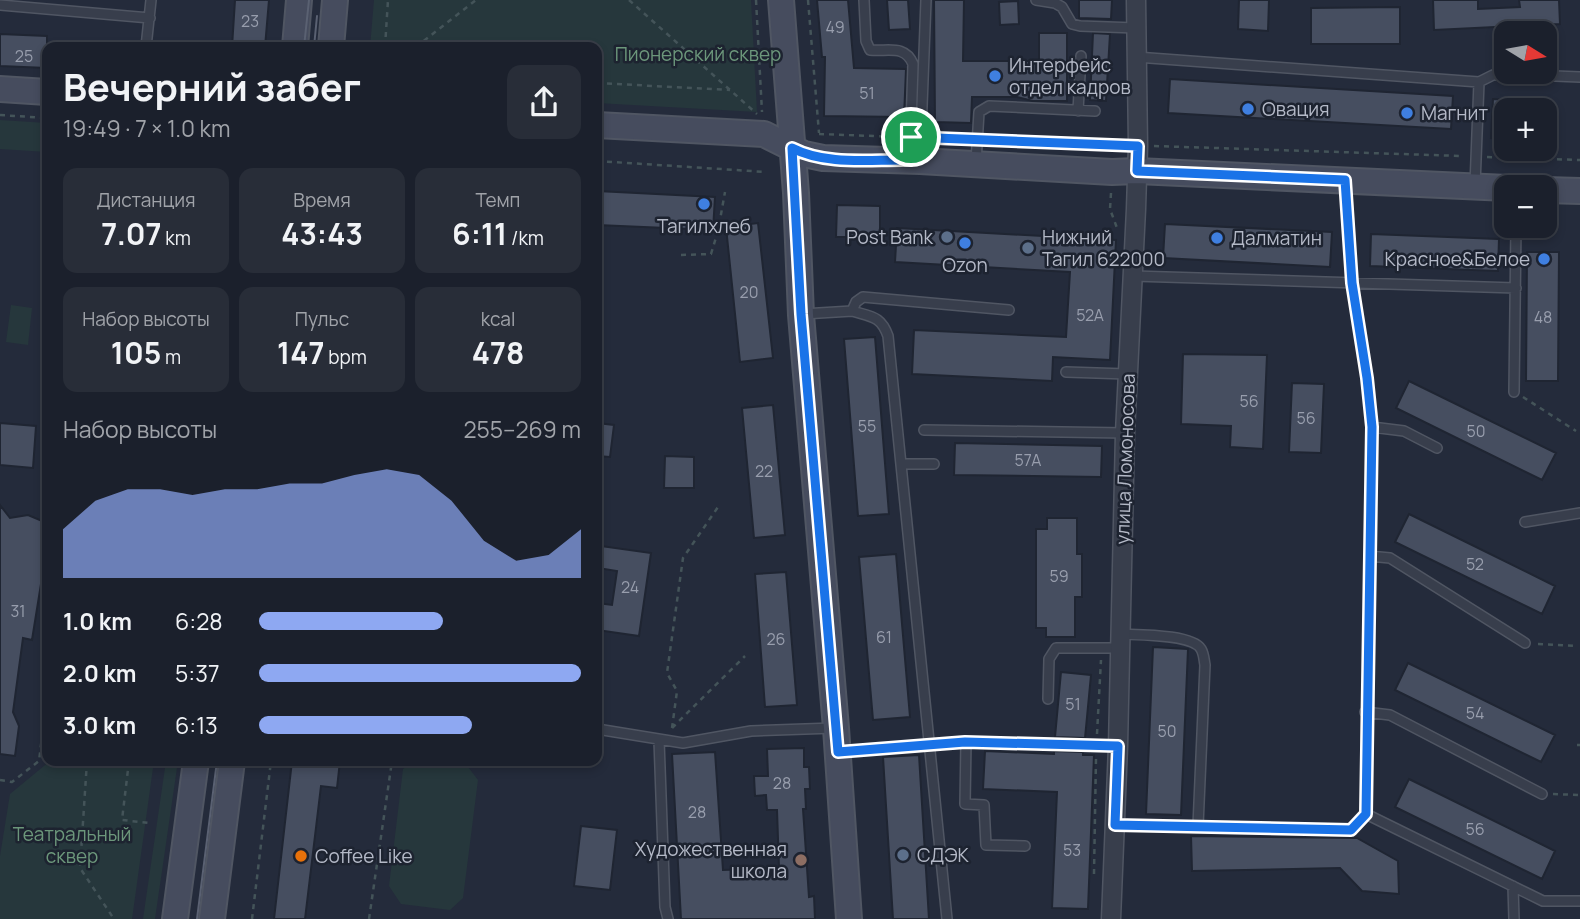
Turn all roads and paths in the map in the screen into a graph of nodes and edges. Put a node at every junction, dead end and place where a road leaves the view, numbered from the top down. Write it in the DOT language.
graph roads {
  1 [pos="151,0"];
  2 [pos="299,0"];
  3 [pos="335,0"];
  4 [pos="388,0"];
  5 [pos="476,0"];
  6 [pos="629,0"];
  7 [pos="756,0"];
  8 [pos="781,0"];
  9 [pos="808,0"];
  10 [pos="864,0"];
  11 [pos="926,0"];
  12 [pos="1035,0"];
  13 [pos="1136,0"];
  14 [pos="0,5"];
  15 [pos="150,18"];
  16 [pos="1136,28"];
  17 [pos="147,42"];
  18 [pos="295,42"];
  19 [pos="331,42"];
  20 [pos="385,42"];
  21 [pos="422,42"];
  22 [pos="1080,56"];
  23 [pos="1136,57"];
  24 [pos="1580,78"];
  25 [pos="1479,82"];
  26 [pos="602,83"];
  27 [pos="0,89"];
  28 [pos="730,90"];
  29 [pos="42,92"];
  30 [pos="1078,111"];
  31 [pos="1095,111"];
  32 [pos="0,115"];
  33 [pos="42,118"];
  34 [pos="602,125"];
  35 [pos="1138,146"];
  36 [pos="792,148"];
  37 [pos="915,149"];
  38 [pos="977,151"];
  39 [pos="1475,157"];
  40 [pos="1580,160"];
  41 [pos="602,161"];
  42 [pos="1137,171"];
  43 [pos="766,172"];
  44 [pos="1345,180"];
  45 [pos="1475,187"];
  46 [pos="1494,188"];
  47 [pos="1557,190"];
  48 [pos="725,191"];
  49 [pos="1580,191"];
  50 [pos="1516,238"];
  51 [pos="681,255"];
  52 [pos="1133,276"];
  53 [pos="1352,283"];
  54 [pos="1516,288"];
  55 [pos="852,310"];
  56 [pos="1009,310"];
  57 [pos="801,314"];
  58 [pos="1066,372"];
  59 [pos="1127,374"];
  60 [pos="1514,392"];
  61 [pos="1372,427"];
  62 [pos="924,430"];
  63 [pos="1576,431"];
  64 [pos="1125,433"];
  65 [pos="1437,448"];
  66 [pos="903,464"];
  67 [pos="934,464"];
  68 [pos="718,507"];
  69 [pos="1580,513"];
  70 [pos="1525,522"];
  71 [pos="1369,556"];
  72 [pos="1120,641"];
  73 [pos="1524,643"];
  74 [pos="1578,646"];
  75 [pos="745,656"];
  76 [pos="1048,699"];
  77 [pos="1366,712"];
  78 [pos="673,728"];
  79 [pos="602,730"];
  80 [pos="42,737"];
  81 [pos="659,740"];
  82 [pos="837,740"];
  83 [pos="965,742"];
  84 [pos="931,743"];
  85 [pos="1118,746"];
  86 [pos="87,766"];
  87 [pos="128,766"];
  88 [pos="195,766"];
  89 [pos="231,766"];
  90 [pos="270,766"];
  91 [pos="391,766"];
  92 [pos="0,780"];
  93 [pos="1542,794"];
  94 [pos="1578,795"];
  95 [pos="1366,814"];
  96 [pos="149,823"];
  97 [pos="1115,825"];
  98 [pos="1198,826"];
  99 [pos="1025,846"];
  100 [pos="1513,886"];
  101 [pos="1580,901"];
  102 [pos="114,919"];
  103 [pos="175,919"];
  104 [pos="212,919"];
  105 [pos="252,919"];
  106 [pos="369,919"];
  107 [pos="668,919"];
  108 [pos="849,919"];
  109 [pos="947,919"];
  110 [pos="1111,919"];
  111 [pos="1514,919"];
  1 -- 15 [label="lane"];
  2 -- 18 [label="street"];
  3 -- 19 [label="street"];
  4 -- 20 [label="path"];
  5 -- 21 [label="path"];
  6 -- 28 [label="path"];
  7 -- 28 [label="path"];
  8 -- 36 [label="street"];
  9 -- 37 [label="path"];
  10 -- 37 [label="lane"];
  11 -- 37 [label="lane"];
  12 -- 16 [label="lane"];
  13 -- 16 [label="street, улица Ломоносова"];
  14 -- 15 [label="lane"];
  15 -- 17 [label="lane"];
  16 -- 23 [label="street, улица Ломоносова"];
  22 -- 30 [label="lane"];
  23 -- 25 [label="lane"];
  23 -- 35 [label="street, улица Ломоносова"];
  24 -- 25 [label="lane"];
  25 -- 39 [label="lane"];
  26 -- 28 [label="path"];
  27 -- 29 [label="street"];
  30 -- 31 [label="lane"];
  30 -- 38 [label="lane"];
  32 -- 33 [label="path"];
  34 -- 36 [label="street"];
  35 -- 38 [label="path"];
  35 -- 39 [label="path"];
  35 -- 42 [label="street, улица Ломоносова"];
  36 -- 37 [label="street"];
  36 -- 57 [label="street"];
  37 -- 38 [label="street"];
  37 -- 38 [label="path"];
  38 -- 42 [label="street"];
  39 -- 40 [label="path"];
  39 -- 45 [label="lane"];
  41 -- 43 [label="path"];
  42 -- 44 [label="street"];
  42 -- 52 [label="street, улица Ломоносова"];
  44 -- 45 [label="street"];
  44 -- 53 [label="lane"];
  45 -- 46 [label="street"];
  47 -- 49 [label="street"];
  48 -- 51 [label="path"];
  50 -- 54 [label="lane"];
  52 -- 53 [label="lane"];
  52 -- 59 [label="street, улица Ломоносова"];
  53 -- 54 [label="lane"];
  53 -- 61 [label="lane"];
  54 -- 60 [label="lane"];
  55 -- 56 [label="lane"];
  55 -- 57 [label="lane"];
  55 -- 66 [label="lane"];
  57 -- 82 [label="street"];
  58 -- 59 [label="lane"];
  59 -- 64 [label="street, улица Ломоносова"];
  60 -- 63 [label="path"];
  61 -- 65 [label="lane"];
  61 -- 71 [label="lane"];
  62 -- 64 [label="lane"];
  64 -- 72 [label="street, улица Ломоносова"];
  66 -- 67 [label="lane"];
  66 -- 84 [label="lane"];
  68 -- 78 [label="path"];
  69 -- 70 [label="lane"];
  71 -- 73 [label="lane"];
  71 -- 77 [label="lane"];
  72 -- 76 [label="lane"];
  72 -- 85 [label="street, улица Ломоносова"];
  72 -- 98 [label="lane"];
  73 -- 74 [label="path"];
  75 -- 78 [label="path"];
  77 -- 93 [label="lane"];
  77 -- 95 [label="lane"];
  78 -- 81 [label="path"];
  79 -- 81 [label="lane"];
  80 -- 92 [label="path"];
  81 -- 82 [label="lane"];
  81 -- 107 [label="lane"];
  82 -- 84 [label="lane"];
  82 -- 108 [label="street"];
  83 -- 84 [label="lane"];
  83 -- 85 [label="lane"];
  83 -- 99 [label="lane"];
  84 -- 109 [label="lane"];
  85 -- 97 [label="street, улица Ломоносова"];
  86 -- 102 [label="path"];
  87 -- 96 [label="path"];
  88 -- 103 [label="street"];
  89 -- 104 [label="street"];
  90 -- 105 [label="path"];
  91 -- 106 [label="path"];
  93 -- 94 [label="path"];
  95 -- 98 [label="lane"];
  95 -- 100 [label="lane"];
  97 -- 98 [label="lane"];
  97 -- 110 [label="street, улица Ломоносова"];
  100 -- 101 [label="lane"];
  100 -- 111 [label="lane"];
}
